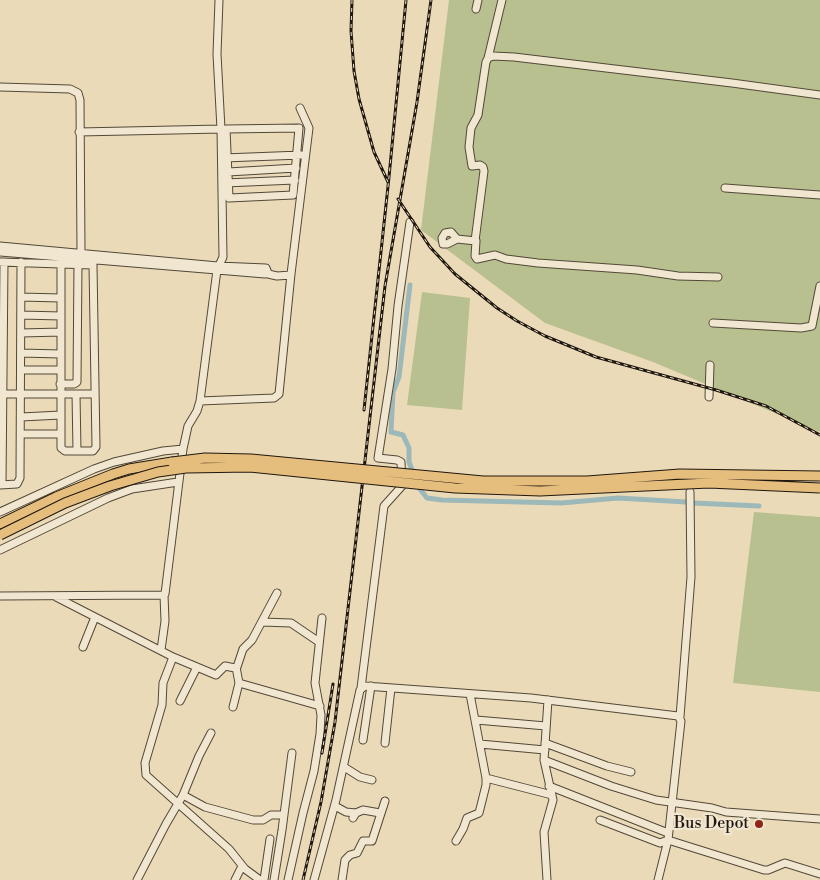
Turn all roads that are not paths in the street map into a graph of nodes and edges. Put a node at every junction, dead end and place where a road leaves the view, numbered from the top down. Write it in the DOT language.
graph roads {
  1 [pos="218,0"];
  2 [pos="478,0"];
  3 [pos="502,0"];
  4 [pos="476,9"];
  5 [pos="488,58"];
  6 [pos="0,87"];
  7 [pos="820,95"];
  8 [pos="300,108"];
  9 [pos="221,129"];
  10 [pos="79,132"];
  11 [pos="305,155"];
  12 [pos="297,156"];
  13 [pos="224,158"];
  14 [pos="296,168"];
  15 [pos="228,172"];
  16 [pos="297,179"];
  17 [pos="225,183"];
  18 [pos="725,188"];
  19 [pos="820,195"];
  20 [pos="410,222"];
  21 [pos="457,239"];
  22 [pos="475,241"];
  23 [pos="0,246"];
  24 [pos="0,252"];
  25 [pos="81,252"];
  26 [pos="2,262"];
  27 [pos="21,262"];
  28 [pos="60,264"];
  29 [pos="78,264"];
  30 [pos="218,268"];
  31 [pos="291,275"];
  32 [pos="718,277"];
  33 [pos="820,286"];
  34 [pos="21,297"];
  35 [pos="61,298"];
  36 [pos="21,315"];
  37 [pos="62,316"];
  38 [pos="713,323"];
  39 [pos="61,332"];
  40 [pos="21,333"];
  41 [pos="21,353"];
  42 [pos="61,354"];
  43 [pos="710,365"];
  44 [pos="21,370"];
  45 [pos="60,370"];
  46 [pos="60,384"];
  47 [pos="1,394"];
  48 [pos="21,394"];
  49 [pos="60,394"];
  50 [pos="76,394"];
  51 [pos="94,394"];
  52 [pos="708,397"];
  53 [pos="200,401"];
  54 [pos="61,415"];
  55 [pos="21,417"];
  56 [pos="21,434"];
  57 [pos="61,434"];
  58 [pos="183,448"];
  59 [pos="76,451"];
  60 [pos="820,476"];
  61 [pos="178,482"];
  62 [pos="1,485"];
  63 [pos="820,488"];
  64 [pos="690,492"];
  65 [pos="0,512"];
  66 [pos="0,524"];
  67 [pos="0,535"];
  68 [pos="0,550"];
  69 [pos="277,592"];
  70 [pos="164,595"];
  71 [pos="0,596"];
  72 [pos="54,596"];
  73 [pos="96,617"];
  74 [pos="322,618"];
  75 [pos="262,622"];
  76 [pos="319,642"];
  77 [pos="83,647"];
  78 [pos="161,650"];
  79 [pos="173,657"];
  80 [pos="197,667"];
  81 [pos="236,667"];
  82 [pos="239,683"];
  83 [pos="371,686"];
  84 [pos="361,688"];
  85 [pos="391,688"];
  86 [pos="470,694"];
  87 [pos="548,700"];
  88 [pos="180,701"];
  89 [pos="320,706"];
  90 [pos="233,707"];
  91 [pos="680,717"];
  92 [pos="476,720"];
  93 [pos="546,726"];
  94 [pos="211,733"];
  95 [pos="363,740"];
  96 [pos="385,743"];
  97 [pos="480,744"];
  98 [pos="545,746"];
  99 [pos="292,752"];
  100 [pos="544,760"];
  101 [pos="344,767"];
  102 [pos="631,772"];
  103 [pos="486,778"];
  104 [pos="372,780"];
  105 [pos="549,786"];
  106 [pos="183,795"];
  107 [pos="552,795"];
  108 [pos="385,801"];
  109 [pos="177,804"];
  110 [pos="673,804"];
  111 [pos="335,806"];
  112 [pos="380,813"];
  113 [pos="284,815"];
  114 [pos="820,819"];
  115 [pos="600,820"];
  116 [pos="636,820"];
  117 [pos="631,833"];
  118 [pos="668,836"];
  119 [pos="270,839"];
  120 [pos="456,841"];
  121 [pos="242,866"];
  122 [pos="820,874"];
  123 [pos="137,880"];
  124 [pos="236,880"];
  125 [pos="262,880"];
  126 [pos="274,880"];
  127 [pos="288,880"];
  128 [pos="314,880"];
  129 [pos="342,880"];
  130 [pos="548,880"];
  131 [pos="658,880"];
  1 -- 9 [label="street"];
  2 -- 4 [label="street"];
  3 -- 5 [label="street"];
  5 -- 7 [label="street"];
  5 -- 22 [label="street"];
  6 -- 10 [label="street"];
  8 -- 11 [label="street"];
  9 -- 10 [label="street"];
  9 -- 13 [label="street"];
  10 -- 25 [label="street"];
  11 -- 12 [label="street"];
  11 -- 16 [label="street"];
  12 -- 13 [label="street"];
  12 -- 13 [label="street"];
  12 -- 14 [label="street"];
  13 -- 15 [label="street"];
  13 -- 17 [label="street"];
  14 -- 15 [label="street"];
  14 -- 16 [label="street"];
  15 -- 17 [label="street"];
  16 -- 17 [label="street"];
  16 -- 17 [label="street"];
  16 -- 31 [label="street"];
  17 -- 30 [label="street"];
  18 -- 19 [label="street"];
  20 -- 84 [label="street"];
  21 -- 22 [label="street"];
  22 -- 32 [label="street"];
  23 -- 25 [label="street"];
  24 -- 30 [label="street"];
  25 -- 30 [label="street"];
  26 -- 27 [label="street"];
  26 -- 47 [label="street"];
  27 -- 28 [label="street"];
  27 -- 34 [label="street"];
  28 -- 29 [label="street"];
  28 -- 35 [label="street"];
  29 -- 46 [label="street"];
  29 -- 51 [label="street"];
  30 -- 31 [label="street"];
  30 -- 53 [label="street"];
  31 -- 53 [label="street"];
  33 -- 38 [label="street"];
  34 -- 35 [label="street"];
  34 -- 36 [label="street"];
  35 -- 37 [label="street"];
  36 -- 37 [label="street"];
  36 -- 40 [label="street"];
  37 -- 39 [label="street"];
  39 -- 40 [label="street"];
  39 -- 42 [label="street"];
  40 -- 41 [label="street"];
  41 -- 42 [label="street"];
  41 -- 44 [label="street"];
  42 -- 45 [label="street"];
  43 -- 52 [label="street"];
  44 -- 45 [label="street"];
  44 -- 48 [label="street"];
  45 -- 46 [label="street"];
  46 -- 49 [label="street"];
  47 -- 48 [label="street"];
  47 -- 62 [label="street"];
  48 -- 49 [label="street"];
  48 -- 55 [label="street"];
  49 -- 50 [label="street"];
  49 -- 54 [label="street"];
  50 -- 51 [label="street"];
  50 -- 59 [label="street"];
  51 -- 59 [label="street"];
  53 -- 58 [label="street"];
  54 -- 55 [label="street"];
  54 -- 57 [label="street"];
  55 -- 56 [label="street"];
  56 -- 57 [label="street"];
  56 -- 62 [label="street"];
  57 -- 59 [label="street"];
  58 -- 61 [label="street"];
  58 -- 65 [label="street"];
  60 -- 66 [label="main road, bridge"];
  61 -- 68 [label="street"];
  61 -- 70 [label="street"];
  63 -- 67 [label="main road, bridge"];
  64 -- 91 [label="street"];
  69 -- 75 [label="street"];
  70 -- 72 [label="street"];
  70 -- 78 [label="street"];
  71 -- 72 [label="street"];
  72 -- 73 [label="street"];
  73 -- 77 [label="street"];
  73 -- 78 [label="street"];
  74 -- 76 [label="street"];
  75 -- 76 [label="street"];
  75 -- 81 [label="street"];
  76 -- 89 [label="street"];
  78 -- 79 [label="street"];
  79 -- 80 [label="street"];
  79 -- 109 [label="street"];
  80 -- 81 [label="street"];
  80 -- 88 [label="street"];
  81 -- 82 [label="street"];
  82 -- 89 [label="street"];
  82 -- 90 [label="street"];
  83 -- 84 [label="street"];
  83 -- 85 [label="street"];
  83 -- 95 [label="street"];
  84 -- 101 [label="street"];
  85 -- 86 [label="street"];
  85 -- 96 [label="street"];
  86 -- 87 [label="street"];
  86 -- 92 [label="street"];
  87 -- 91 [label="street"];
  87 -- 93 [label="street"];
  89 -- 127 [label="street"];
  91 -- 110 [label="street"];
  92 -- 93 [label="street"];
  92 -- 97 [label="street"];
  93 -- 98 [label="street"];
  94 -- 106 [label="street"];
  97 -- 98 [label="street"];
  97 -- 103 [label="street"];
  98 -- 100 [label="street"];
  98 -- 102 [label="street"];
  99 -- 113 [label="street"];
  100 -- 105 [label="street"];
  100 -- 110 [label="street"];
  101 -- 104 [label="street"];
  101 -- 111 [label="street"];
  103 -- 107 [label="street"];
  103 -- 120 [label="street"];
  105 -- 107 [label="street"];
  105 -- 116 [label="street"];
  106 -- 109 [label="street"];
  106 -- 113 [label="street"];
  107 -- 130 [label="street"];
  108 -- 112 [label="street"];
  109 -- 121 [label="street"];
  109 -- 123 [label="street"];
  110 -- 114 [label="street"];
  110 -- 118 [label="street"];
  111 -- 112 [label="street"];
  111 -- 128 [label="street"];
  112 -- 129 [label="street"];
  113 -- 126 [label="street"];
  115 -- 117 [label="street"];
  116 -- 117 [label="street"];
  116 -- 118 [label="street"];
  117 -- 118 [label="street"];
  118 -- 122 [label="street"];
  118 -- 131 [label="street"];
  119 -- 125 [label="street"];
  121 -- 124 [label="street"];
  121 -- 125 [label="street"];
}
